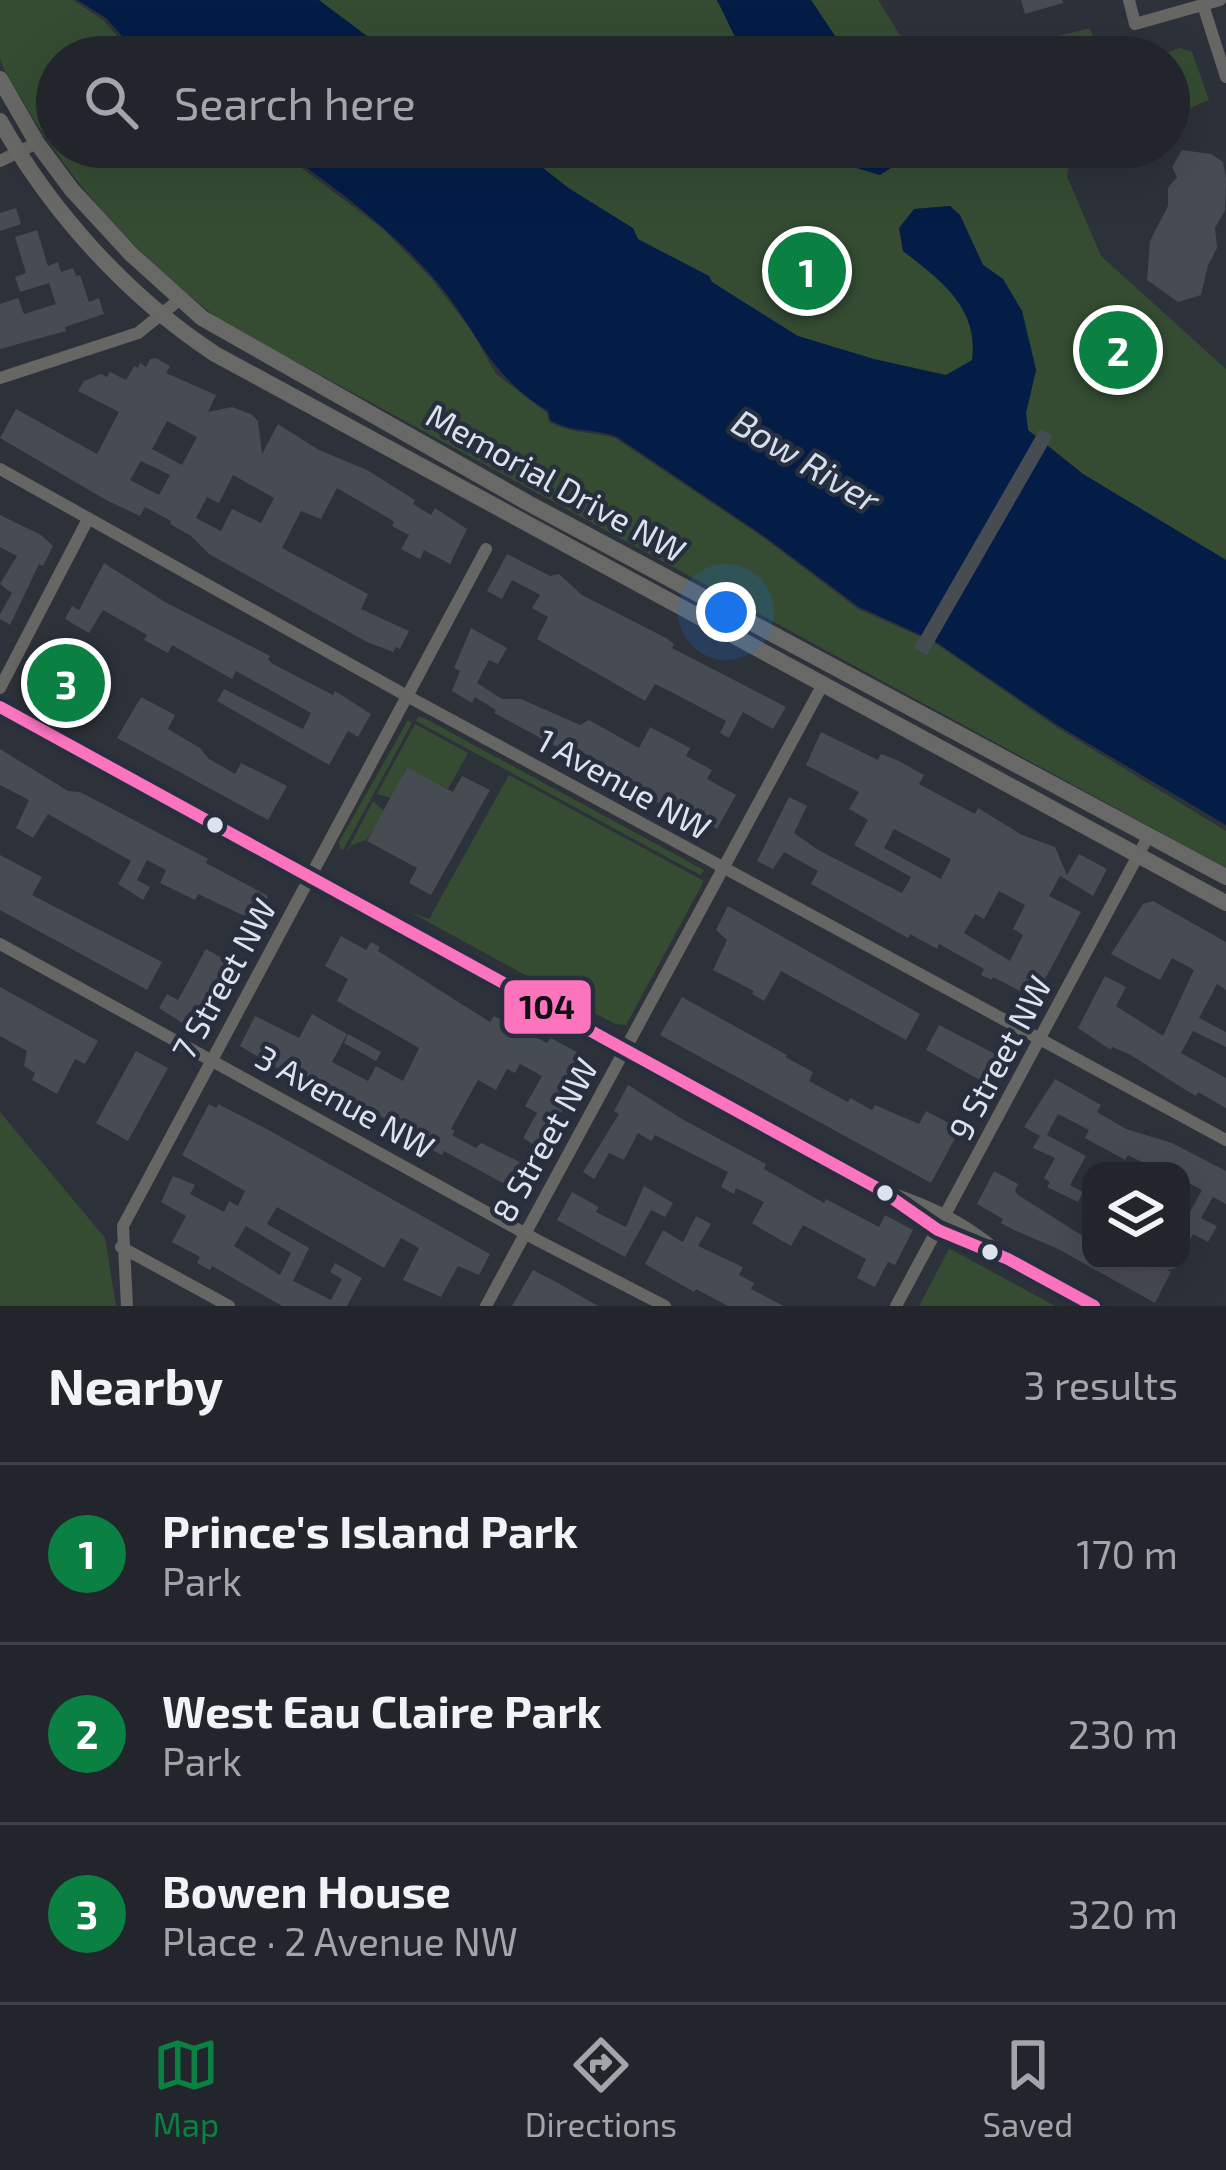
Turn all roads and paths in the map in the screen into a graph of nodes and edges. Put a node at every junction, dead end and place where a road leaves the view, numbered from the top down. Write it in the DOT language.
graph roads {
  1 [pos="1129,0"];
  2 [pos="1220,0"];
  3 [pos="1203,5"];
  4 [pos="1226,77"];
  5 [pos="0,79"];
  6 [pos="0,121"];
  7 [pos="36,140"];
  8 [pos="36,143"];
  9 [pos="19,154"];
  10 [pos="0,161"];
  11 [pos="57,168"];
  12 [pos="178,300"];
  13 [pos="162,316"];
  14 [pos="0,379"];
  15 [pos="0,469"];
  16 [pos="88,518"];
  17 [pos="486,549"];
  18 [pos="823,684"];
  19 [pos="0,688"];
  20 [pos="407,696"];
  21 [pos="0,707"];
  22 [pos="1149,835"];
  23 [pos="1138,856"];
  24 [pos="723,868"];
  25 [pos="1226,877"];
  26 [pos="310,878"];
  27 [pos="1226,903"];
  28 [pos="0,944"];
  29 [pos="1042,1038"];
  30 [pos="624,1051"];
  31 [pos="210,1058"];
  32 [pos="1226,1139"];
  33 [pos="879,1189"];
  34 [pos="946,1215"];
  35 [pos="938,1230"];
  36 [pos="525,1233"];
  37 [pos="121,1247"];
  38 [pos="1008,1259"];
  39 [pos="127,1306"];
  40 [pos="229,1306"];
  41 [pos="486,1306"];
  42 [pos="665,1306"];
  43 [pos="896,1306"];
  44 [pos="1094,1306"];
  1 -- 3 [label="street"];
  2 -- 3 [label="street"];
  3 -- 4 [label="street"];
  5 -- 7 [label="main road, Memorial Drive NW"];
  6 -- 9 [label="main road, Memorial Drive NW"];
  8 -- 9 [label="street"];
  9 -- 10 [label="street"];
  9 -- 13 [label="main road, Memorial Drive NW"];
  11 -- 12 [label="main road, Memorial Drive NW"];
  12 -- 13 [label="street"];
  12 -- 22 [label="main road, Memorial Drive NW"];
  13 -- 14 [label="street"];
  13 -- 18 [label="main road, Memorial Drive NW"];
  15 -- 16 [label="street, 1 Avenue NW"];
  16 -- 19 [label="street"];
  16 -- 20 [label="street, 1 Avenue NW"];
  17 -- 20 [label="street, 7 Street NW"];
  18 -- 23 [label="main road, Memorial Drive NW"];
  18 -- 24 [label="street, 8 Street NW"];
  20 -- 24 [label="street, 1 Avenue NW"];
  20 -- 26 [label="street, 7 Street NW"];
  21 -- 26 [label="street"];
  22 -- 23 [label="street, 9 Street NW"];
  22 -- 25 [label="main road, Memorial Drive NW"];
  23 -- 27 [label="main road, Memorial Drive NW"];
  23 -- 29 [label="street, 9 Street NW"];
  24 -- 29 [label="street, 1 Avenue NW"];
  24 -- 30 [label="street, 8 Street NW"];
  26 -- 30 [label="street"];
  26 -- 31 [label="street, 7 Street NW"];
  28 -- 31 [label="street, 3 Avenue NW"];
  29 -- 32 [label="street, 1 Avenue NW"];
  29 -- 34 [label="street, 9 Street NW"];
  30 -- 33 [label="street"];
  30 -- 36 [label="street, 8 Street NW"];
  31 -- 36 [label="street, 3 Avenue NW"];
  31 -- 37 [label="street, 7 Street NW"];
  33 -- 34 [label="street"];
  33 -- 35 [label="street"];
  34 -- 35 [label="street, 9 Street NW"];
  34 -- 38 [label="street"];
  35 -- 38 [label="street"];
  35 -- 43 [label="street, 9 Street NW"];
  36 -- 41 [label="street, 8 Street NW"];
  36 -- 42 [label="street, 3 Avenue NW"];
  37 -- 39 [label="street"];
  37 -- 40 [label="street"];
  38 -- 44 [label="street"];
}
